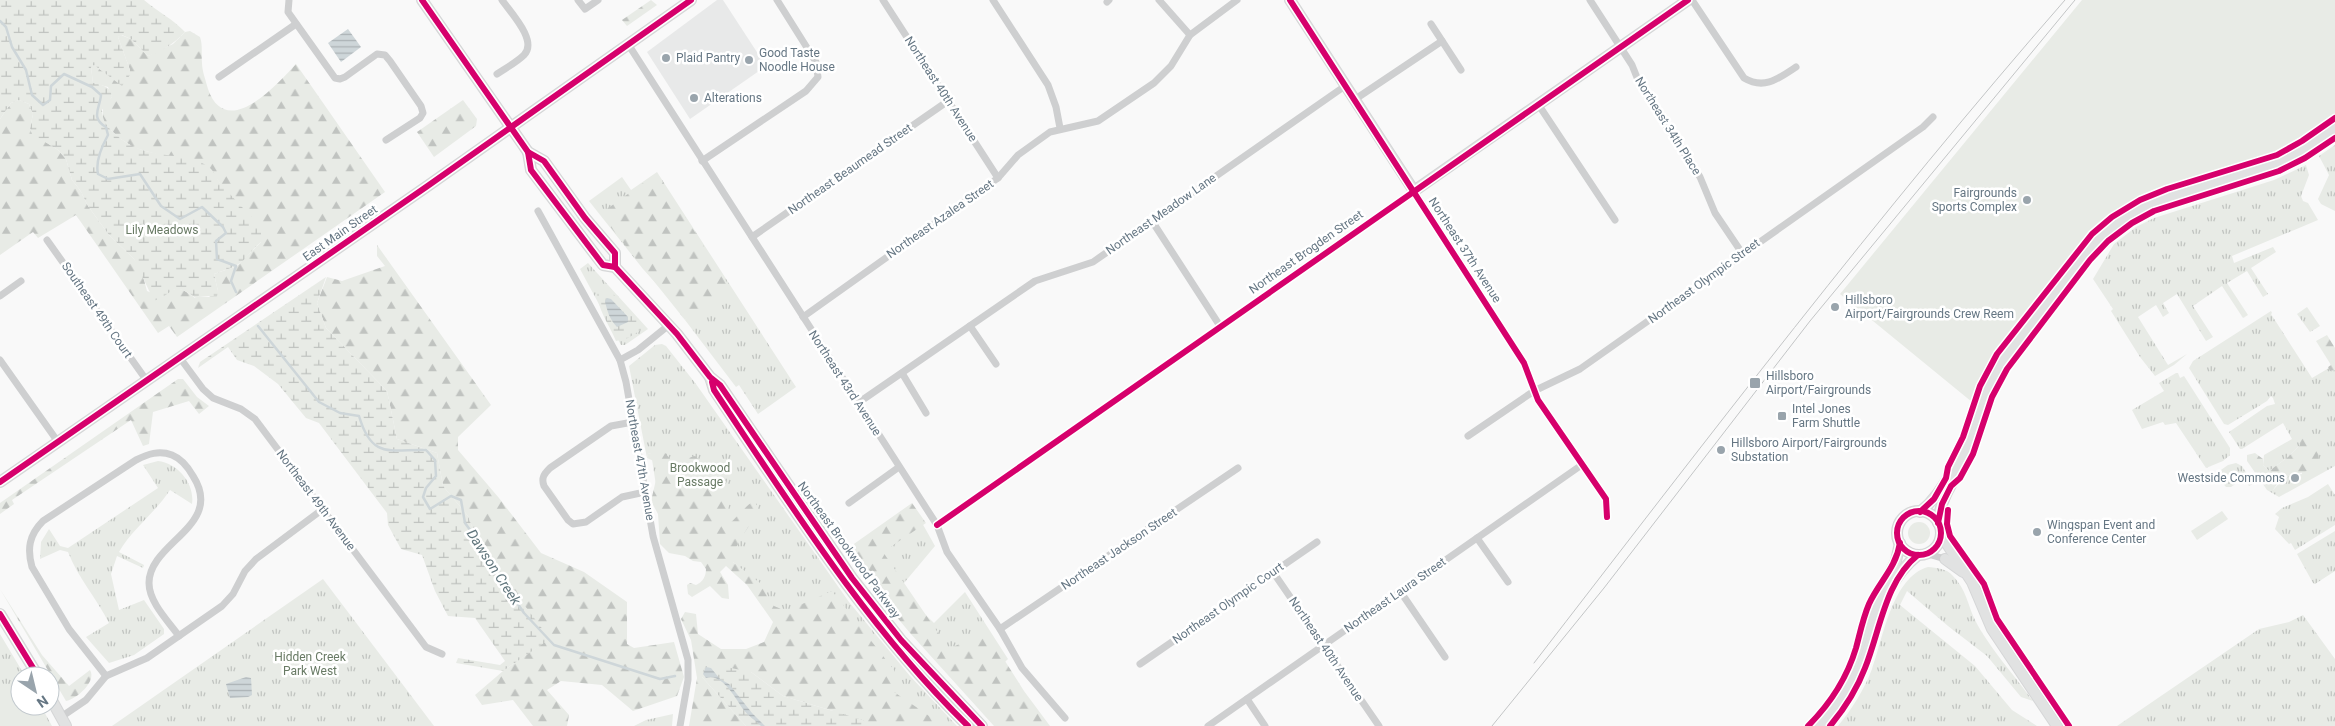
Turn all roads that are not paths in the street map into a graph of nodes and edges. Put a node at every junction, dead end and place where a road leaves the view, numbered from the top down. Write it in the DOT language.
graph roads {
  1 [pos="289,0"];
  2 [pos="422,0"];
  3 [pos="502,0"];
  4 [pos="578,0"];
  5 [pos="598,0"];
  6 [pos="691,0"];
  7 [pos="777,0"];
  8 [pos="883,0"];
  9 [pos="993,0"];
  10 [pos="1160,0"];
  11 [pos="1238,0"];
  12 [pos="1290,0"];
  13 [pos="1590,0"];
  14 [pos="1688,0"];
  15 [pos="1692,0"];
  16 [pos="296,24"];
  17 [pos="1431,24"];
  18 [pos="1190,35"];
  19 [pos="1442,41"];
  20 [pos="628,44"];
  21 [pos="1620,47"];
  22 [pos="1796,68"];
  23 [pos="1461,70"];
  24 [pos="497,74"];
  25 [pos="219,77"];
  26 [pos="1345,86"];
  27 [pos="1354,100"];
  28 [pos="948,101"];
  29 [pos="1538,104"];
  30 [pos="1933,117"];
  31 [pos="511,127"];
  32 [pos="1060,128"];
  33 [pos="2335,128"];
  34 [pos="386,140"];
  35 [pos="528,152"];
  36 [pos="702,161"];
  37 [pos="2266,167"];
  38 [pos="998,178"];
  39 [pos="1414,191"];
  40 [pos="538,210"];
  41 [pos="1152,220"];
  42 [pos="1615,220"];
  43 [pos="752,237"];
  44 [pos="47,240"];
  45 [pos="1742,253"];
  46 [pos="615,267"];
  47 [pos="21,281"];
  48 [pos="0,296"];
  49 [pos="803,317"];
  50 [pos="669,325"];
  51 [pos="970,326"];
  52 [pos="1220,326"];
  53 [pos="180,358"];
  54 [pos="0,360"];
  55 [pos="620,360"];
  56 [pos="996,364"];
  57 [pos="902,373"];
  58 [pos="710,377"];
  59 [pos="147,380"];
  60 [pos="1534,391"];
  61 [pos="858,403"];
  62 [pos="926,413"];
  63 [pos="633,422"];
  64 [pos="1468,436"];
  65 [pos="58,442"];
  66 [pos="1583,464"];
  67 [pos="900,467"];
  68 [pos="1238,468"];
  69 [pos="0,482"];
  70 [pos="645,492"];
  71 [pos="849,503"];
  72 [pos="323,508"];
  73 [pos="1920,512"];
  74 [pos="1607,517"];
  75 [pos="1938,524"];
  76 [pos="937,525"];
  77 [pos="1941,535"];
  78 [pos="1476,538"];
  79 [pos="1316,542"];
  80 [pos="1900,543"];
  81 [pos="1923,554"];
  82 [pos="1945,559"];
  83 [pos="1274,572"];
  84 [pos="1968,576"];
  85 [pos="1508,582"];
  86 [pos="1400,592"];
  87 [pos="0,614"];
  88 [pos="1000,628"];
  89 [pos="179,636"];
  90 [pos="1324,645"];
  91 [pos="442,654"];
  92 [pos="1445,657"];
  93 [pos="1140,664"];
  94 [pos="32,666"];
  95 [pos="106,676"];
  96 [pos="1246,699"];
  97 [pos="1065,718"];
  98 [pos="64,721"];
  99 [pos="680,726"];
  100 [pos="968,726"];
  101 [pos="982,726"];
  102 [pos="1208,726"];
  103 [pos="1265,726"];
  104 [pos="1379,726"];
  105 [pos="1813,726"];
  106 [pos="1825,726"];
  107 [pos="2057,726"];
  1 -- 16 [label="street"];
  2 -- 31 [label="street, Northeast Brookwood Parkway"];
  3 -- 24 [label="street"];
  4 -- 5 [label="street"];
  6 -- 20 [label="street, East Main Street"];
  7 -- 36 [label="street"];
  8 -- 28 [label="street, Northeast 40th Avenue"];
  9 -- 32 [label="street"];
  10 -- 18 [label="street"];
  11 -- 18 [label="street, Northeast Azalea Street"];
  12 -- 26 [label="street, Northeast 37th Avenue"];
  13 -- 21 [label="street, Northeast 34th Place"];
  14 -- 21 [label="street, Northeast Brogden Street"];
  15 -- 22 [label="street"];
  16 -- 25 [label="street"];
  16 -- 34 [label="street"];
  17 -- 19 [label="street"];
  18 -- 32 [label="street, Northeast Azalea Street"];
  19 -- 23 [label="street"];
  19 -- 27 [label="street"];
  20 -- 31 [label="street, East Main Street"];
  20 -- 36 [label="street, Northeast 43rd Avenue"];
  21 -- 29 [label="street, Northeast Brogden Street"];
  21 -- 45 [label="street, Northeast 34th Place"];
  26 -- 27 [label="street, Northeast 37th Avenue"];
  26 -- 41 [label="street, Northeast Meadow Lane"];
  27 -- 39 [label="street, Northeast 37th Avenue"];
  28 -- 38 [label="street, Northeast 40th Avenue"];
  28 -- 43 [label="street, Northeast Beaumead Street"];
  29 -- 39 [label="street, Northeast Brogden Street"];
  29 -- 42 [label="street"];
  30 -- 45 [label="street, Northeast Olympic Street"];
  31 -- 35 [label="street, Northeast Brookwood Parkway"];
  31 -- 53 [label="street, East Main Street"];
  32 -- 38 [label="street, Northeast Azalea Street"];
  33 -- 37 [label="street"];
  35 -- 46 [label="street, Northeast Brookwood Parkway"];
  35 -- 46 [label="street, Northeast Brookwood Parkway"];
  36 -- 43 [label="street, Northeast 43rd Avenue"];
  37 -- 73 [label="street"];
  37 -- 75 [label="street"];
  38 -- 49 [label="street, Northeast Azalea Street"];
  39 -- 52 [label="street, Northeast Brogden Street"];
  39 -- 60 [label="street, Northeast 37th Avenue"];
  40 -- 55 [label="street, Northeast 47th Avenue"];
  41 -- 51 [label="street, Northeast Meadow Lane"];
  41 -- 52 [label="street"];
  43 -- 49 [label="street, Northeast 43rd Avenue"];
  44 -- 59 [label="street, Southeast 49th Court"];
  45 -- 60 [label="street, Northeast Olympic Street"];
  46 -- 50 [label="street, Northeast Brookwood Parkway"];
  47 -- 48 [label="street"];
  49 -- 61 [label="street, Northeast 43rd Avenue"];
  50 -- 55 [label="street"];
  50 -- 58 [label="street, Northeast Brookwood Parkway"];
  51 -- 56 [label="street"];
  51 -- 57 [label="street, Northeast Meadow Lane"];
  52 -- 76 [label="street, Northeast Brogden Street"];
  53 -- 59 [label="street, East Main Street"];
  53 -- 72 [label="street, Northeast 49th Avenue"];
  54 -- 65 [label="street"];
  55 -- 63 [label="street, Northeast 47th Avenue"];
  57 -- 61 [label="street, Northeast Meadow Lane"];
  57 -- 62 [label="street"];
  58 -- 100 [label="street, Northeast Brookwood Parkway"];
  58 -- 101 [label="street, Northeast Brookwood Parkway"];
  59 -- 65 [label="street, East Main Street"];
  60 -- 64 [label="street, Northeast Olympic Street"];
  60 -- 66 [label="street, Northeast 37th Avenue"];
  61 -- 67 [label="street, Northeast 43rd Avenue"];
  63 -- 70 [label="street, Northeast 47th Avenue"];
  63 -- 70 [label="street"];
  65 -- 69 [label="street, East Main Street"];
  66 -- 74 [label="street, Northeast 37th Avenue"];
  66 -- 78 [label="street, Northeast Laura Street"];
  67 -- 71 [label="street"];
  67 -- 76 [label="street, Northeast 43rd Avenue"];
  68 -- 88 [label="street, Northeast Jackson Street"];
  70 -- 99 [label="street, Northeast 47th Avenue"];
  72 -- 89 [label="street"];
  72 -- 91 [label="street, Northeast 49th Avenue"];
  73 -- 75 [label="street"];
  73 -- 80 [label="street"];
  75 -- 77 [label="street"];
  76 -- 88 [label="street, Northeast 43rd Avenue"];
  77 -- 81 [label="street"];
  77 -- 84 [label="street"];
  78 -- 85 [label="street"];
  78 -- 86 [label="street, Northeast Laura Street"];
  79 -- 83 [label="street, Northeast Olympic Court"];
  80 -- 81 [label="street"];
  80 -- 105 [label="street"];
  81 -- 82 [label="street"];
  81 -- 106 [label="street"];
  82 -- 84 [label="street"];
  83 -- 90 [label="street, Northeast 40th Avenue"];
  83 -- 93 [label="street, Northeast Olympic Court"];
  84 -- 107 [label="street"];
  86 -- 90 [label="street, Northeast Laura Street"];
  86 -- 92 [label="street"];
  87 -- 94 [label="street"];
  88 -- 97 [label="street, Northeast 43rd Avenue"];
  89 -- 95 [label="street"];
  89 -- 95 [label="street"];
  90 -- 96 [label="street, Northeast Laura Street"];
  90 -- 104 [label="street, Northeast 40th Avenue"];
  95 -- 98 [label="street"];
  96 -- 102 [label="street, Northeast Laura Street"];
  96 -- 103 [label="street"];
}
